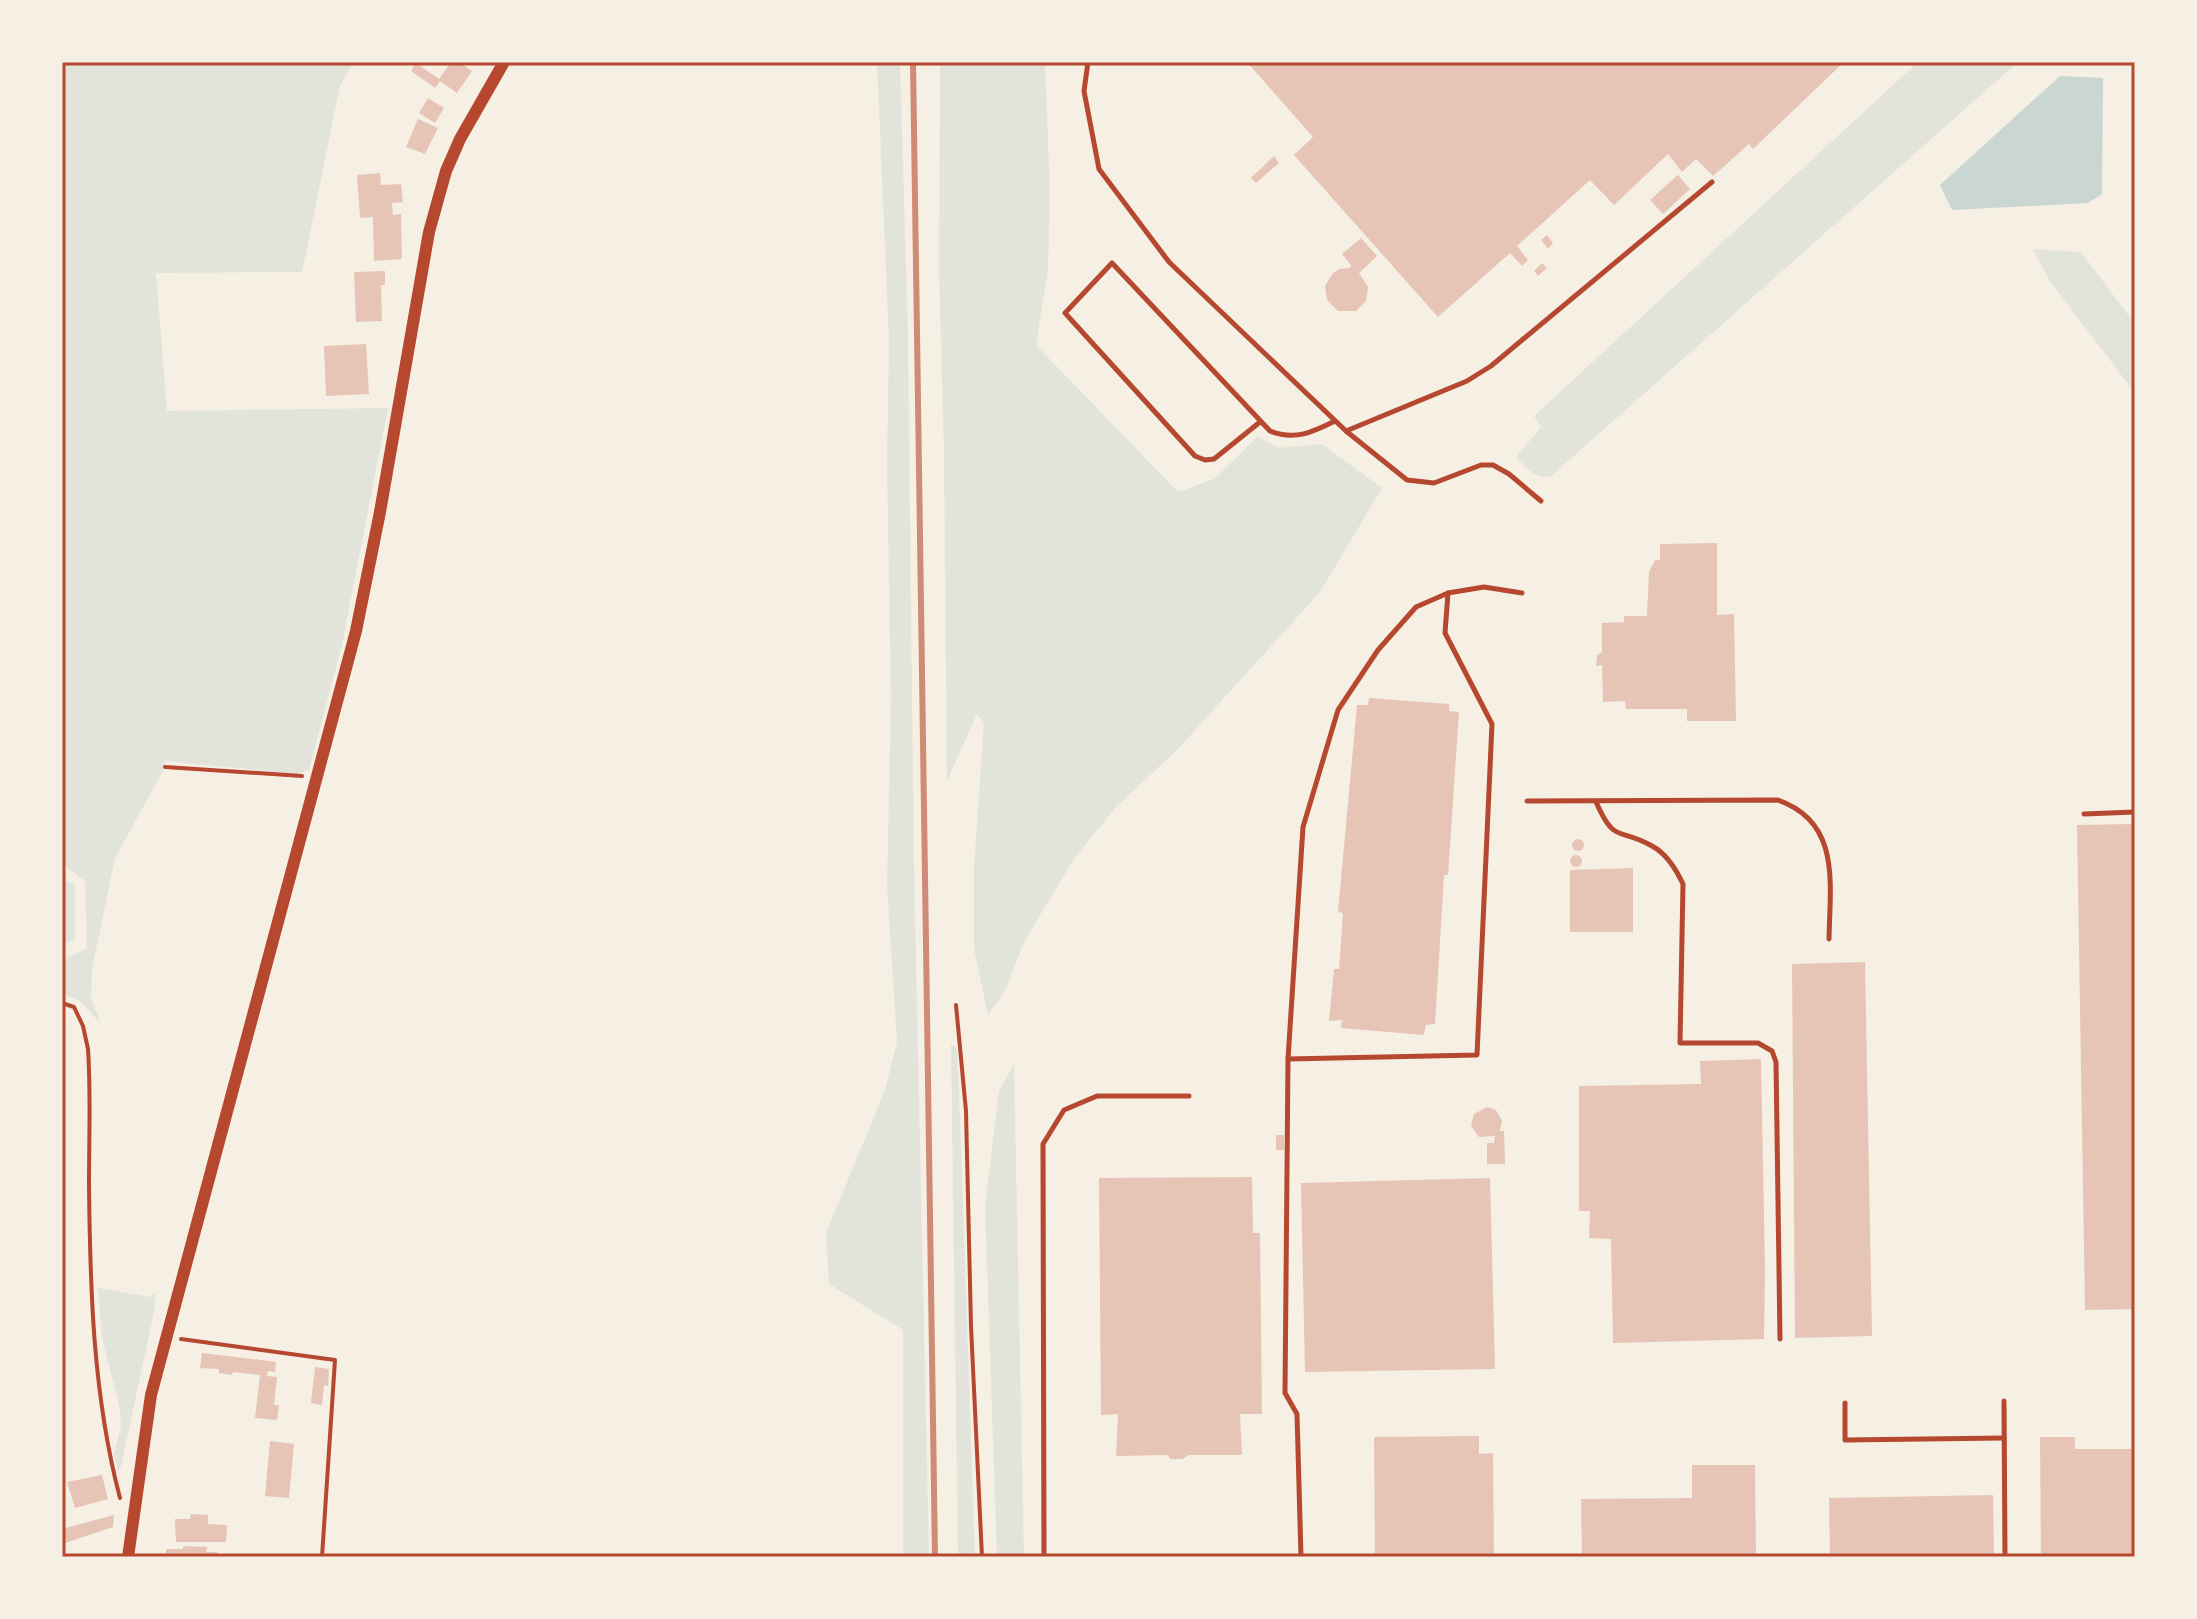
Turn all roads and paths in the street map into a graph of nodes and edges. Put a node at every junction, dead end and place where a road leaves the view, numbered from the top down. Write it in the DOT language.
graph roads {
  1 [pos="504,62"];
  2 [pos="1088,62"];
  3 [pos="1712,182"];
  4 [pos="1335,421"];
  5 [pos="1260,422"];
  6 [pos="1346,431"];
  7 [pos="1541,501"];
  8 [pos="1448,593"];
  9 [pos="1522,593"];
  10 [pos="165,767"];
  11 [pos="318,777"];
  12 [pos="1527,801"];
  13 [pos="1596,802"];
  14 [pos="2135,812"];
  15 [pos="2084,814"];
  16 [pos="1829,939"];
  17 [pos="62,1003"];
  18 [pos="956,1005"];
  19 [pos="1288,1059"];
  20 [pos="1189,1096"];
  21 [pos="167,1337"];
  22 [pos="1780,1339"];
  23 [pos="2004,1401"];
  24 [pos="1845,1403"];
  25 [pos="2004,1438"];
  26 [pos="133,1510"];
  27 [pos="128,1557"];
  28 [pos="322,1557"];
  29 [pos="982,1557"];
  30 [pos="1044,1557"];
  31 [pos="1301,1557"];
  32 [pos="2005,1557"];
  1 -- 11 [label="street"];
  2 -- 4 [label="lane"];
  3 -- 6 [label="lane"];
  4 -- 5 [label="lane"];
  4 -- 6 [label="lane"];
  5 -- 5 [label="lane"];
  6 -- 7 [label="lane"];
  8 -- 9 [label="lane"];
  8 -- 19 [label="lane"];
  8 -- 19 [label="lane"];
  10 -- 11 [label="path"];
  11 -- 21 [label="street"];
  12 -- 13 [label="lane"];
  13 -- 16 [label="lane"];
  13 -- 22 [label="lane"];
  14 -- 15 [label="lane"];
  17 -- 26 [label="path"];
  18 -- 29 [label="path"];
  19 -- 31 [label="lane"];
  20 -- 30 [label="lane"];
  21 -- 26 [label="street"];
  21 -- 28 [label="path"];
  23 -- 25 [label="lane"];
  24 -- 25 [label="lane"];
  25 -- 32 [label="lane"];
  26 -- 27 [label="street"];
}
